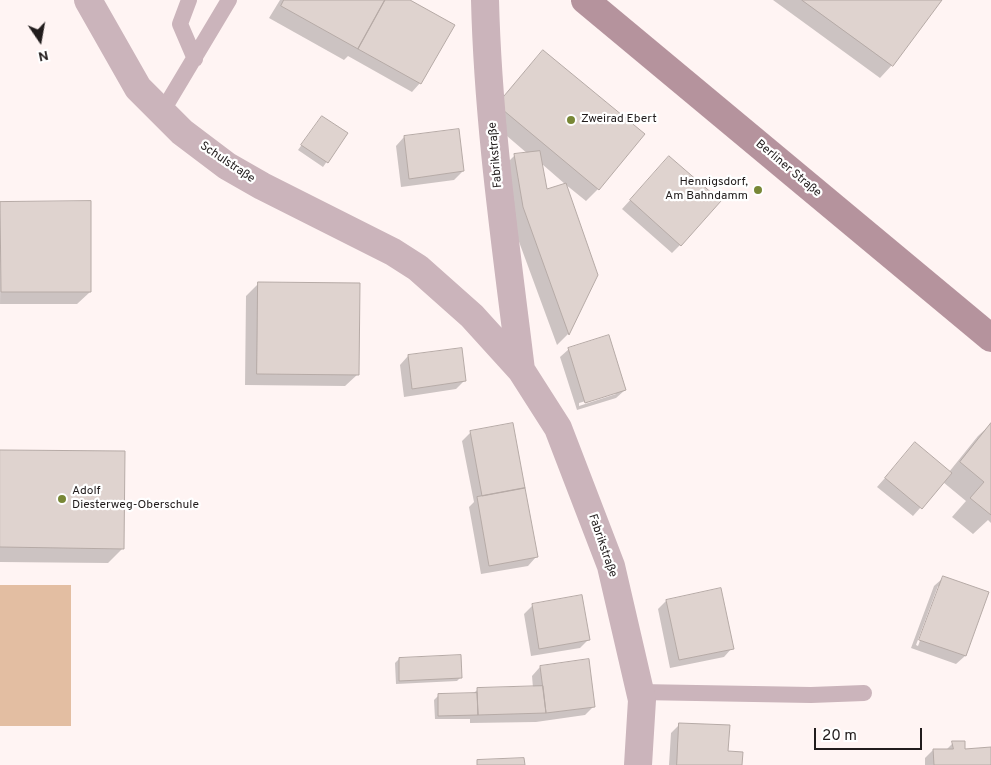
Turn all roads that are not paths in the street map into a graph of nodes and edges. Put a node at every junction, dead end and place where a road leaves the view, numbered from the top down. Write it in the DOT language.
graph roads {
  1 [pos="88,0"];
  2 [pos="189,0"];
  3 [pos="229,0"];
  4 [pos="486,0"];
  5 [pos="585,0"];
  6 [pos="195,59"];
  7 [pos="162,112"];
  8 [pos="418,268"];
  9 [pos="991,338"];
  10 [pos="522,370"];
  11 [pos="640,692"];
  12 [pos="864,693"];
  13 [pos="638,765"];
  1 -- 7 [label="street, Schulstraße"];
  2 -- 6 [label="lane"];
  3 -- 6 [label="lane"];
  4 -- 10 [label="street, Fabrikstraße"];
  5 -- 9 [label="main road, Berliner Straße"];
  6 -- 7 [label="lane"];
  7 -- 8 [label="street, Schulstraße"];
  8 -- 10 [label="street, Fabrikstraße"];
  10 -- 11 [label="street, Fabrikstraße"];
  11 -- 12 [label="lane"];
  11 -- 13 [label="street, Fabrikstraße"];
}
